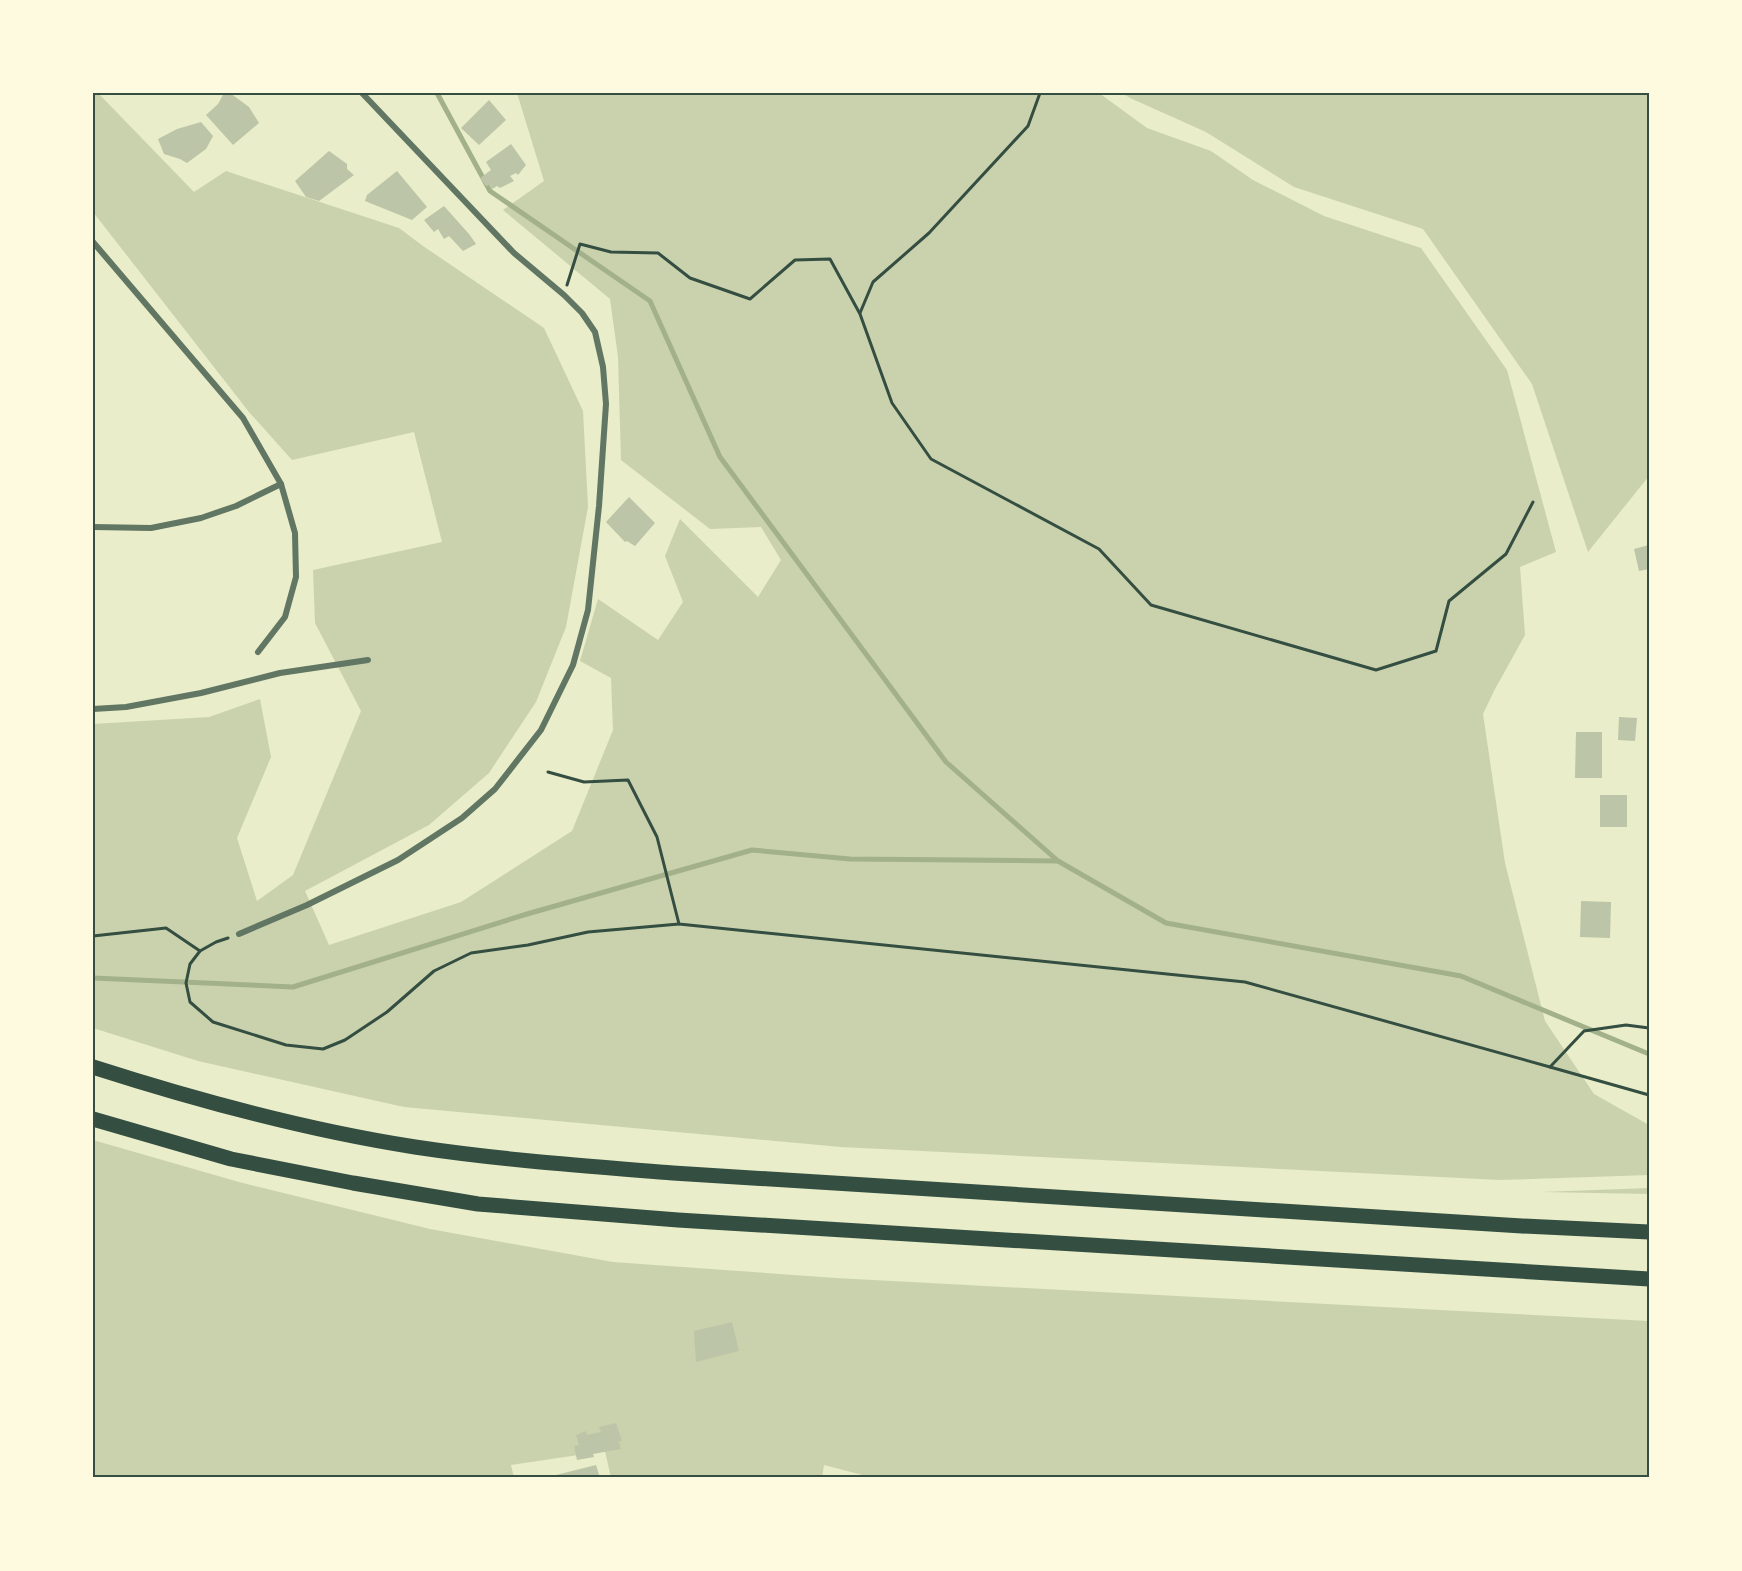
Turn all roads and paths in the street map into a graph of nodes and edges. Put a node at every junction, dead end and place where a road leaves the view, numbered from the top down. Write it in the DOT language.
graph roads {
  1 [pos="362,93"];
  2 [pos="1040,93"];
  3 [pos="93,242"];
  4 [pos="564,295"];
  5 [pos="860,314"];
  6 [pos="281,484"];
  7 [pos="1533,502"];
  8 [pos="93,526"];
  9 [pos="258,652"];
  10 [pos="368,660"];
  11 [pos="93,709"];
  12 [pos="548,772"];
  13 [pos="679,924"];
  14 [pos="239,934"];
  15 [pos="93,936"];
  16 [pos="200,951"];
  17 [pos="1649,1028"];
  18 [pos="93,1067"];
  19 [pos="1550,1067"];
  20 [pos="1649,1095"];
  21 [pos="93,1119"];
  22 [pos="1649,1232"];
  23 [pos="1649,1279"];
  1 -- 4 [label="street"];
  2 -- 5 [label="path"];
  3 -- 6 [label="street"];
  4 -- 5 [label="path"];
  4 -- 14 [label="street"];
  5 -- 7 [label="path"];
  6 -- 8 [label="street"];
  6 -- 9 [label="street"];
  10 -- 11 [label="street"];
  12 -- 13 [label="path"];
  13 -- 16 [label="path"];
  13 -- 19 [label="path"];
  14 -- 16 [label="path"];
  15 -- 16 [label="path"];
  17 -- 19 [label="path"];
  18 -- 22 [label="highway"];
  19 -- 20 [label="path"];
  21 -- 23 [label="highway"];
}
